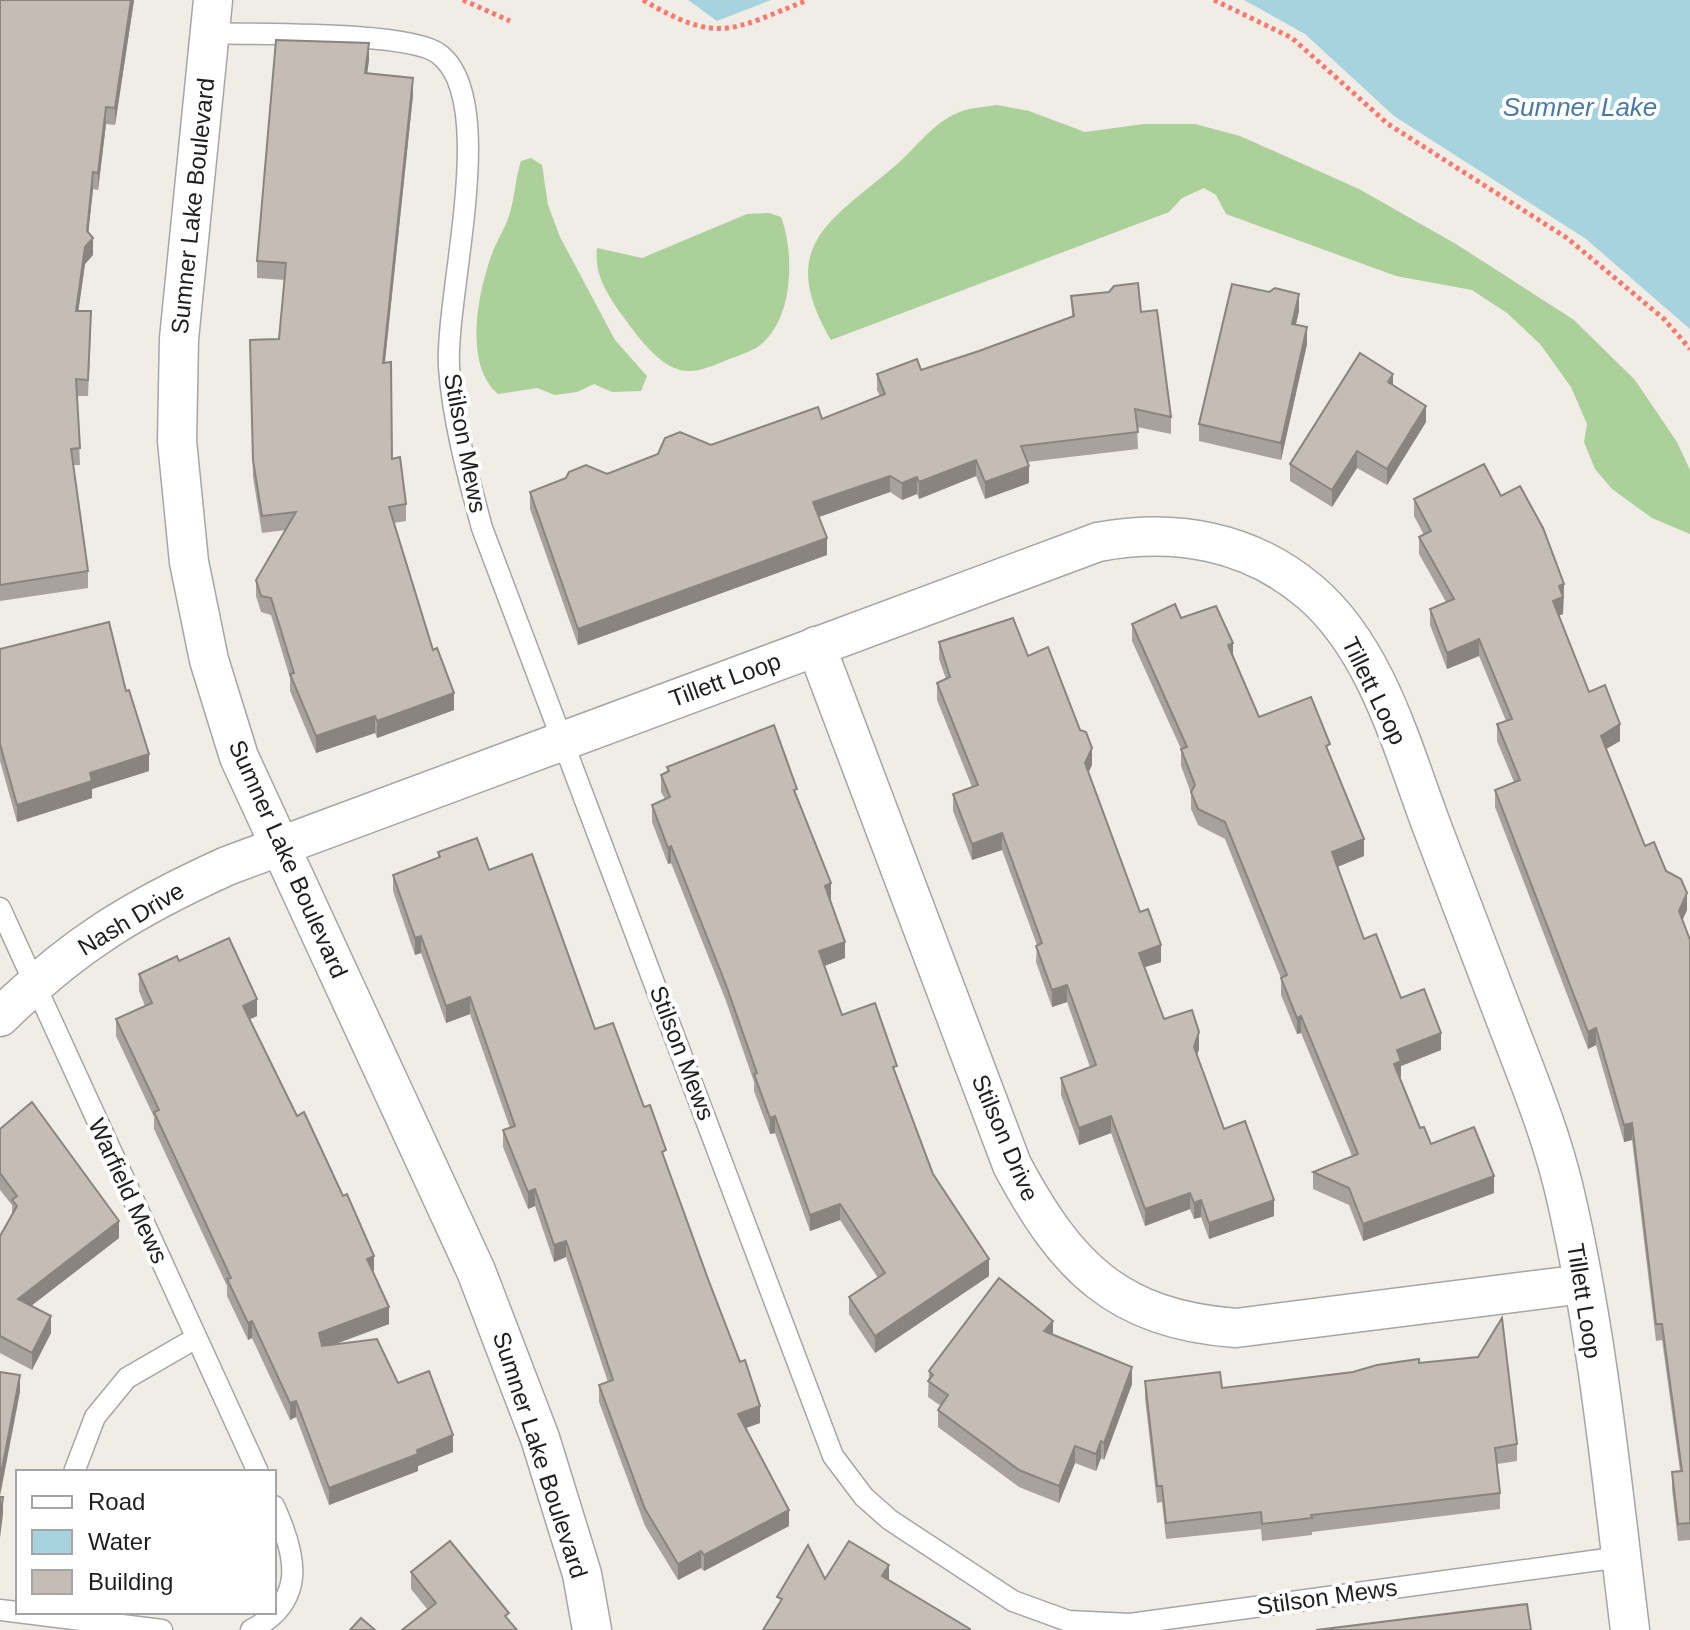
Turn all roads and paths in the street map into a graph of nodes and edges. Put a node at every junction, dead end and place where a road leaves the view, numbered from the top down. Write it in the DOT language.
graph roads {
  1 [pos="463,0"];
  2 [pos="643,0"];
  3 [pos="808,0"];
  4 [pos="1214,0"];
  5 [pos="212,16"];
  6 [pos="510,21"];
  7 [pos="1690,349"];
  8 [pos="816,646"];
  9 [pos="565,740"];
  10 [pos="279,847"];
  11 [pos="0,908"];
  12 [pos="33,984"];
  13 [pos="0,1017"];
  14 [pos="1583,1284"];
  15 [pos="196,1338"];
  16 [pos="75,1470"];
  17 [pos="257,1470"];
  18 [pos="276,1511"];
  19 [pos="1621,1557"];
  20 [pos="276,1611"];
  21 [pos="57,1614"];
  22 [pos="274,1614"];
  23 [pos="162,1630"];
  24 [pos="251,1630"];
  25 [pos="592,1630"];
  26 [pos="1630,1630"];
  1 -- 6 [label="path"];
  2 -- 3 [label="path"];
  4 -- 7 [label="path"];
  5 -- 9 [label="lane, Stilson Mews"];
  5 -- 10 [label="street, Sumner Lake Boulevard"];
  8 -- 9 [label="street, Tillett Loop"];
  8 -- 14 [label="street, Stilson Drive"];
  8 -- 14 [label="street, Tillett Loop"];
  9 -- 10 [label="street, Tillett Loop"];
  9 -- 19 [label="lane, Stilson Mews"];
  10 -- 12 [label="street, Nash Drive"];
  10 -- 25 [label="street, Sumner Lake Boulevard"];
  11 -- 12 [label="lane, Warfield Mews"];
  12 -- 13 [label="street, Nash Drive"];
  12 -- 15 [label="lane, Warfield Mews"];
  14 -- 19 [label="street, Tillett Loop"];
  15 -- 16 [label="lane"];
  15 -- 17 [label="lane, Warfield Mews"];
  18 -- 20 [label="lane"];
  19 -- 26 [label="street, Tillett Loop"];
  21 -- 23 [label="lane"];
  22 -- 24 [label="lane"];
}
